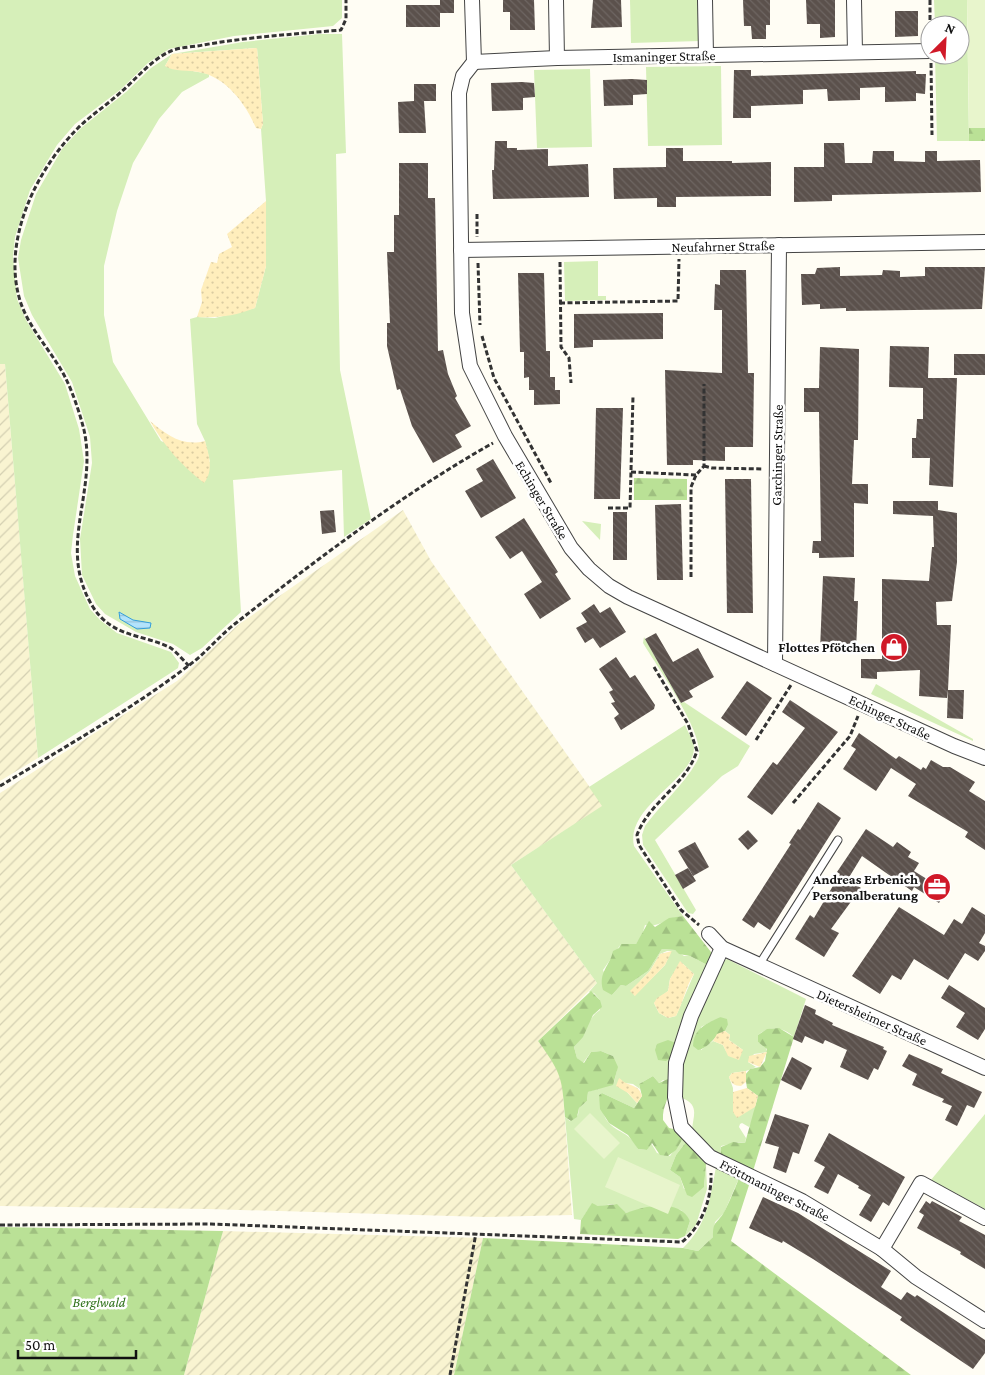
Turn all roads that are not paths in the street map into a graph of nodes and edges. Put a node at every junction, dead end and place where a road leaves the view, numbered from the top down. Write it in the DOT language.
graph roads {
  1 [pos="472,0"];
  2 [pos="556,0"];
  3 [pos="705,0"];
  4 [pos="854,0"];
  5 [pos="920,51"];
  6 [pos="855,52"];
  7 [pos="706,55"];
  8 [pos="558,58"];
  9 [pos="474,62"];
  10 [pos="985,242"];
  11 [pos="779,246"];
  12 [pos="461,250"];
  13 [pos="775,664"];
  14 [pos="985,757"];
  15 [pos="838,840"];
  16 [pos="709,934"];
  17 [pos="722,948"];
  18 [pos="759,965"];
  19 [pos="985,1068"];
  20 [pos="985,1218"];
  21 [pos="882,1249"];
  22 [pos="985,1321"];
  1 -- 9 [label="street"];
  2 -- 8 [label="street"];
  3 -- 7 [label="street"];
  4 -- 6 [label="street"];
  5 -- 6 [label="street, Ismaninger Straße"];
  6 -- 7 [label="street, Ismaninger Straße"];
  7 -- 8 [label="street, Ismaninger Straße"];
  8 -- 9 [label="street, Ismaninger Straße"];
  9 -- 12 [label="street, Echinger Straße"];
  10 -- 11 [label="street, Neufahrner Straße"];
  11 -- 12 [label="street, Neufahrner Straße"];
  11 -- 13 [label="street, Garchinger Straße"];
  12 -- 13 [label="street, Echinger Straße"];
  13 -- 14 [label="street, Echinger Straße"];
  15 -- 18 [label="lane"];
  16 -- 17 [label="street, Dietersheimer Straße"];
  17 -- 18 [label="street, Dietersheimer Straße"];
  17 -- 21 [label="street, Fröttmaninger Straße"];
  18 -- 19 [label="street, Dietersheimer Straße"];
  20 -- 21 [label="street"];
  21 -- 22 [label="street, Fröttmaninger Straße"];
}
